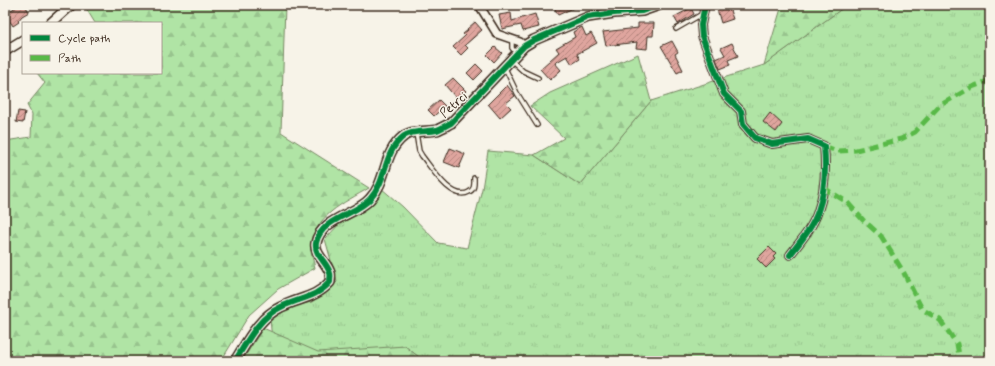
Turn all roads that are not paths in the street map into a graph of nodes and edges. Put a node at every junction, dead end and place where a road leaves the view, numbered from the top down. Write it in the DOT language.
graph roads {
  1 [pos="71,5"];
  2 [pos="479,5"];
  3 [pos="659,5"];
  4 [pos="677,5"];
  5 [pos="705,5"];
  6 [pos="670,6"];
  7 [pos="616,9"];
  8 [pos="702,14"];
  9 [pos="52,22"];
  10 [pos="676,29"];
  11 [pos="512,40"];
  12 [pos="22,41"];
  13 [pos="524,46"];
  14 [pos="7,50"];
  15 [pos="514,57"];
  16 [pos="505,67"];
  17 [pos="538,78"];
  18 [pos="537,125"];
  19 [pos="416,133"];
  20 [pos="474,178"];
  21 [pos="790,255"];
  22 [pos="235,361"];
  1 -- 9 [label="street"];
  2 -- 11 [label="street"];
  3 -- 7 [label="street, Petrci"];
  4 -- 6 [label="lane"];
  5 -- 8 [label="street"];
  7 -- 13 [label="street, Petrci"];
  8 -- 10 [label="lane"];
  8 -- 21 [label="street"];
  11 -- 13 [label="street"];
  11 -- 15 [label="lane"];
  12 -- 14 [label="street"];
  13 -- 15 [label="street, Petrci"];
  15 -- 16 [label="street, Petrci"];
  15 -- 17 [label="lane"];
  16 -- 18 [label="lane"];
  16 -- 19 [label="street, Petrci"];
  19 -- 20 [label="lane"];
  19 -- 22 [label="street, Petrci"];
}
